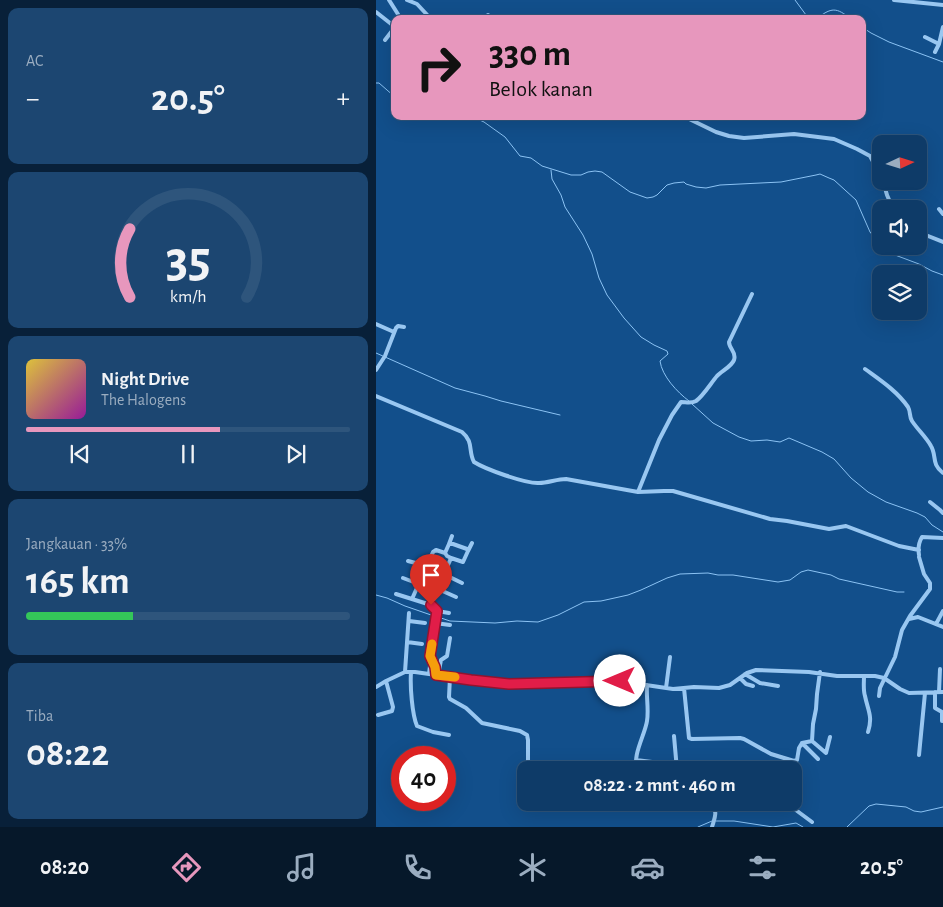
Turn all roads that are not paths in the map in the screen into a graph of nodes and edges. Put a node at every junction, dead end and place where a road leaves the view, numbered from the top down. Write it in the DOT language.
graph roads {
  1 [pos="389,0"];
  2 [pos="407,0"];
  3 [pos="894,0"];
  4 [pos="941,3"];
  5 [pos="376,12"];
  6 [pos="398,15"];
  7 [pos="427,15"];
  8 [pos="391,24"];
  9 [pos="942,30"];
  10 [pos="391,32"];
  11 [pos="925,38"];
  12 [pos="385,40"];
  13 [pos="939,44"];
  14 [pos="935,52"];
  15 [pos="691,120"];
  16 [pos="872,160"];
  17 [pos="939,209"];
  18 [pos="943,214"];
  19 [pos="927,236"];
  20 [pos="943,242"];
  21 [pos="752,294"];
  22 [pos="376,324"];
  23 [pos="404,327"];
  24 [pos="394,332"];
  25 [pos="864,369"];
  26 [pos="376,370"];
  27 [pos="376,396"];
  28 [pos="943,473"];
  29 [pos="638,492"];
  30 [pos="930,502"];
  31 [pos="943,513"];
  32 [pos="452,536"];
  33 [pos="943,538"];
  34 [pos="472,543"];
  35 [pos="449,544"];
  36 [pos="468,551"];
  37 [pos="445,553"];
  38 [pos="919,554"];
  39 [pos="451,558"];
  40 [pos="408,561"];
  41 [pos="463,562"];
  42 [pos="427,566"];
  43 [pos="469,566"];
  44 [pos="444,573"];
  45 [pos="423,574"];
  46 [pos="403,578"];
  47 [pos="441,581"];
  48 [pos="462,582"];
  49 [pos="419,584"];
  50 [pos="438,589"];
  51 [pos="396,594"];
  52 [pos="456,597"];
  53 [pos="412,599"];
  54 [pos="431,605"];
  55 [pos="437,611"];
  56 [pos="943,611"];
  57 [pos="409,613"];
  58 [pos="449,613"];
  59 [pos="907,620"];
  60 [pos="409,621"];
  61 [pos="425,623"];
  62 [pos="435,623"];
  63 [pos="450,624"];
  64 [pos="936,624"];
  65 [pos="943,627"];
  66 [pos="450,638"];
  67 [pos="407,642"];
  68 [pos="422,644"];
  69 [pos="430,656"];
  70 [pos="670,657"];
  71 [pos="940,669"];
  72 [pos="405,672"];
  73 [pos="411,672"];
  74 [pos="820,672"];
  75 [pos="428,674"];
  76 [pos="745,674"];
  77 [pos="437,675"];
  78 [pos="864,676"];
  79 [pos="450,677"];
  80 [pos="740,678"];
  81 [pos="884,678"];
  82 [pos="386,681"];
  83 [pos="647,685"];
  84 [pos="753,686"];
  85 [pos="778,686"];
  86 [pos="376,687"];
  87 [pos="666,688"];
  88 [pos="684,688"];
  89 [pos="939,692"];
  90 [pos="926,693"];
  91 [pos="879,696"];
  92 [pos="378,715"];
  93 [pos="942,721"];
  94 [pos="868,732"];
  95 [pos="449,735"];
  96 [pos="674,736"];
  97 [pos="830,737"];
  98 [pos="812,741"];
  99 [pos="802,743"];
  100 [pos="919,755"];
  101 [pos="818,759"];
  102 [pos="636,760"];
  103 [pos="528,761"];
  104 [pos="641,761"];
  105 [pos="676,761"];
  106 [pos="715,811"];
  107 [pos="797,811"];
  108 [pos="812,822"];
  109 [pos="712,827"];
  1 -- 6 [label="street"];
  2 -- 7 [label="street"];
  3 -- 4 [label="street"];
  5 -- 8 [label="street"];
  9 -- 13 [label="street"];
  10 -- 12 [label="street"];
  11 -- 13 [label="street"];
  13 -- 14 [label="street"];
  15 -- 16 [label="street"];
  17 -- 18 [label="street"];
  19 -- 20 [label="street"];
  21 -- 29 [label="street"];
  22 -- 24 [label="street"];
  23 -- 24 [label="street"];
  24 -- 26 [label="street"];
  25 -- 28 [label="street"];
  27 -- 29 [label="street"];
  29 -- 38 [label="street"];
  30 -- 31 [label="street"];
  32 -- 35 [label="street"];
  33 -- 38 [label="street"];
  34 -- 36 [label="street"];
  35 -- 36 [label="street"];
  35 -- 37 [label="street"];
  36 -- 41 [label="street"];
  37 -- 39 [label="street"];
  37 -- 42 [label="street"];
  38 -- 59 [label="street"];
  39 -- 41 [label="street"];
  39 -- 44 [label="street"];
  40 -- 42 [label="street"];
  41 -- 43 [label="street"];
  42 -- 44 [label="street"];
  42 -- 45 [label="street"];
  44 -- 47 [label="street"];
  44 -- 48 [label="street"];
  45 -- 47 [label="street"];
  45 -- 49 [label="street"];
  46 -- 49 [label="street"];
  47 -- 50 [label="street"];
  49 -- 53 [label="street"];
  50 -- 52 [label="street"];
  50 -- 54 [label="street"];
  51 -- 53 [label="street"];
  53 -- 54 [label="street"];
  54 -- 55 [label="street"];
  55 -- 58 [label="street"];
  55 -- 62 [label="street"];
  56 -- 64 [label="street"];
  57 -- 60 [label="street"];
  59 -- 64 [label="street"];
  59 -- 81 [label="street"];
  60 -- 61 [label="street"];
  60 -- 67 [label="street"];
  62 -- 63 [label="street"];
  62 -- 69 [label="street"];
  64 -- 65 [label="street"];
  66 -- 77 [label="street"];
  67 -- 68 [label="street"];
  67 -- 72 [label="street"];
  69 -- 75 [label="street"];
  69 -- 77 [label="street"];
  70 -- 87 [label="street"];
  71 -- 89 [label="street"];
  72 -- 73 [label="street"];
  72 -- 82 [label="street"];
  73 -- 75 [label="street"];
  73 -- 95 [label="street"];
  74 -- 76 [label="street"];
  74 -- 78 [label="street"];
  74 -- 98 [label="street"];
  75 -- 77 [label="street"];
  76 -- 80 [label="street"];
  76 -- 85 [label="street"];
  77 -- 79 [label="street"];
  78 -- 81 [label="street"];
  78 -- 94 [label="street"];
  79 -- 83 [label="street"];
  79 -- 103 [label="street"];
  80 -- 84 [label="street"];
  80 -- 88 [label="street"];
  81 -- 90 [label="street"];
  81 -- 91 [label="street"];
  82 -- 86 [label="street"];
  82 -- 92 [label="street"];
  83 -- 87 [label="street"];
  83 -- 102 [label="street"];
  87 -- 88 [label="street"];
  88 -- 99 [label="street"];
  89 -- 90 [label="street"];
  89 -- 93 [label="street"];
  90 -- 100 [label="street"];
  96 -- 105 [label="street"];
  97 -- 98 [label="street"];
  98 -- 99 [label="street"];
  99 -- 101 [label="street"];
  102 -- 104 [label="street"];
  106 -- 109 [label="street"];
  107 -- 108 [label="street"];
}
